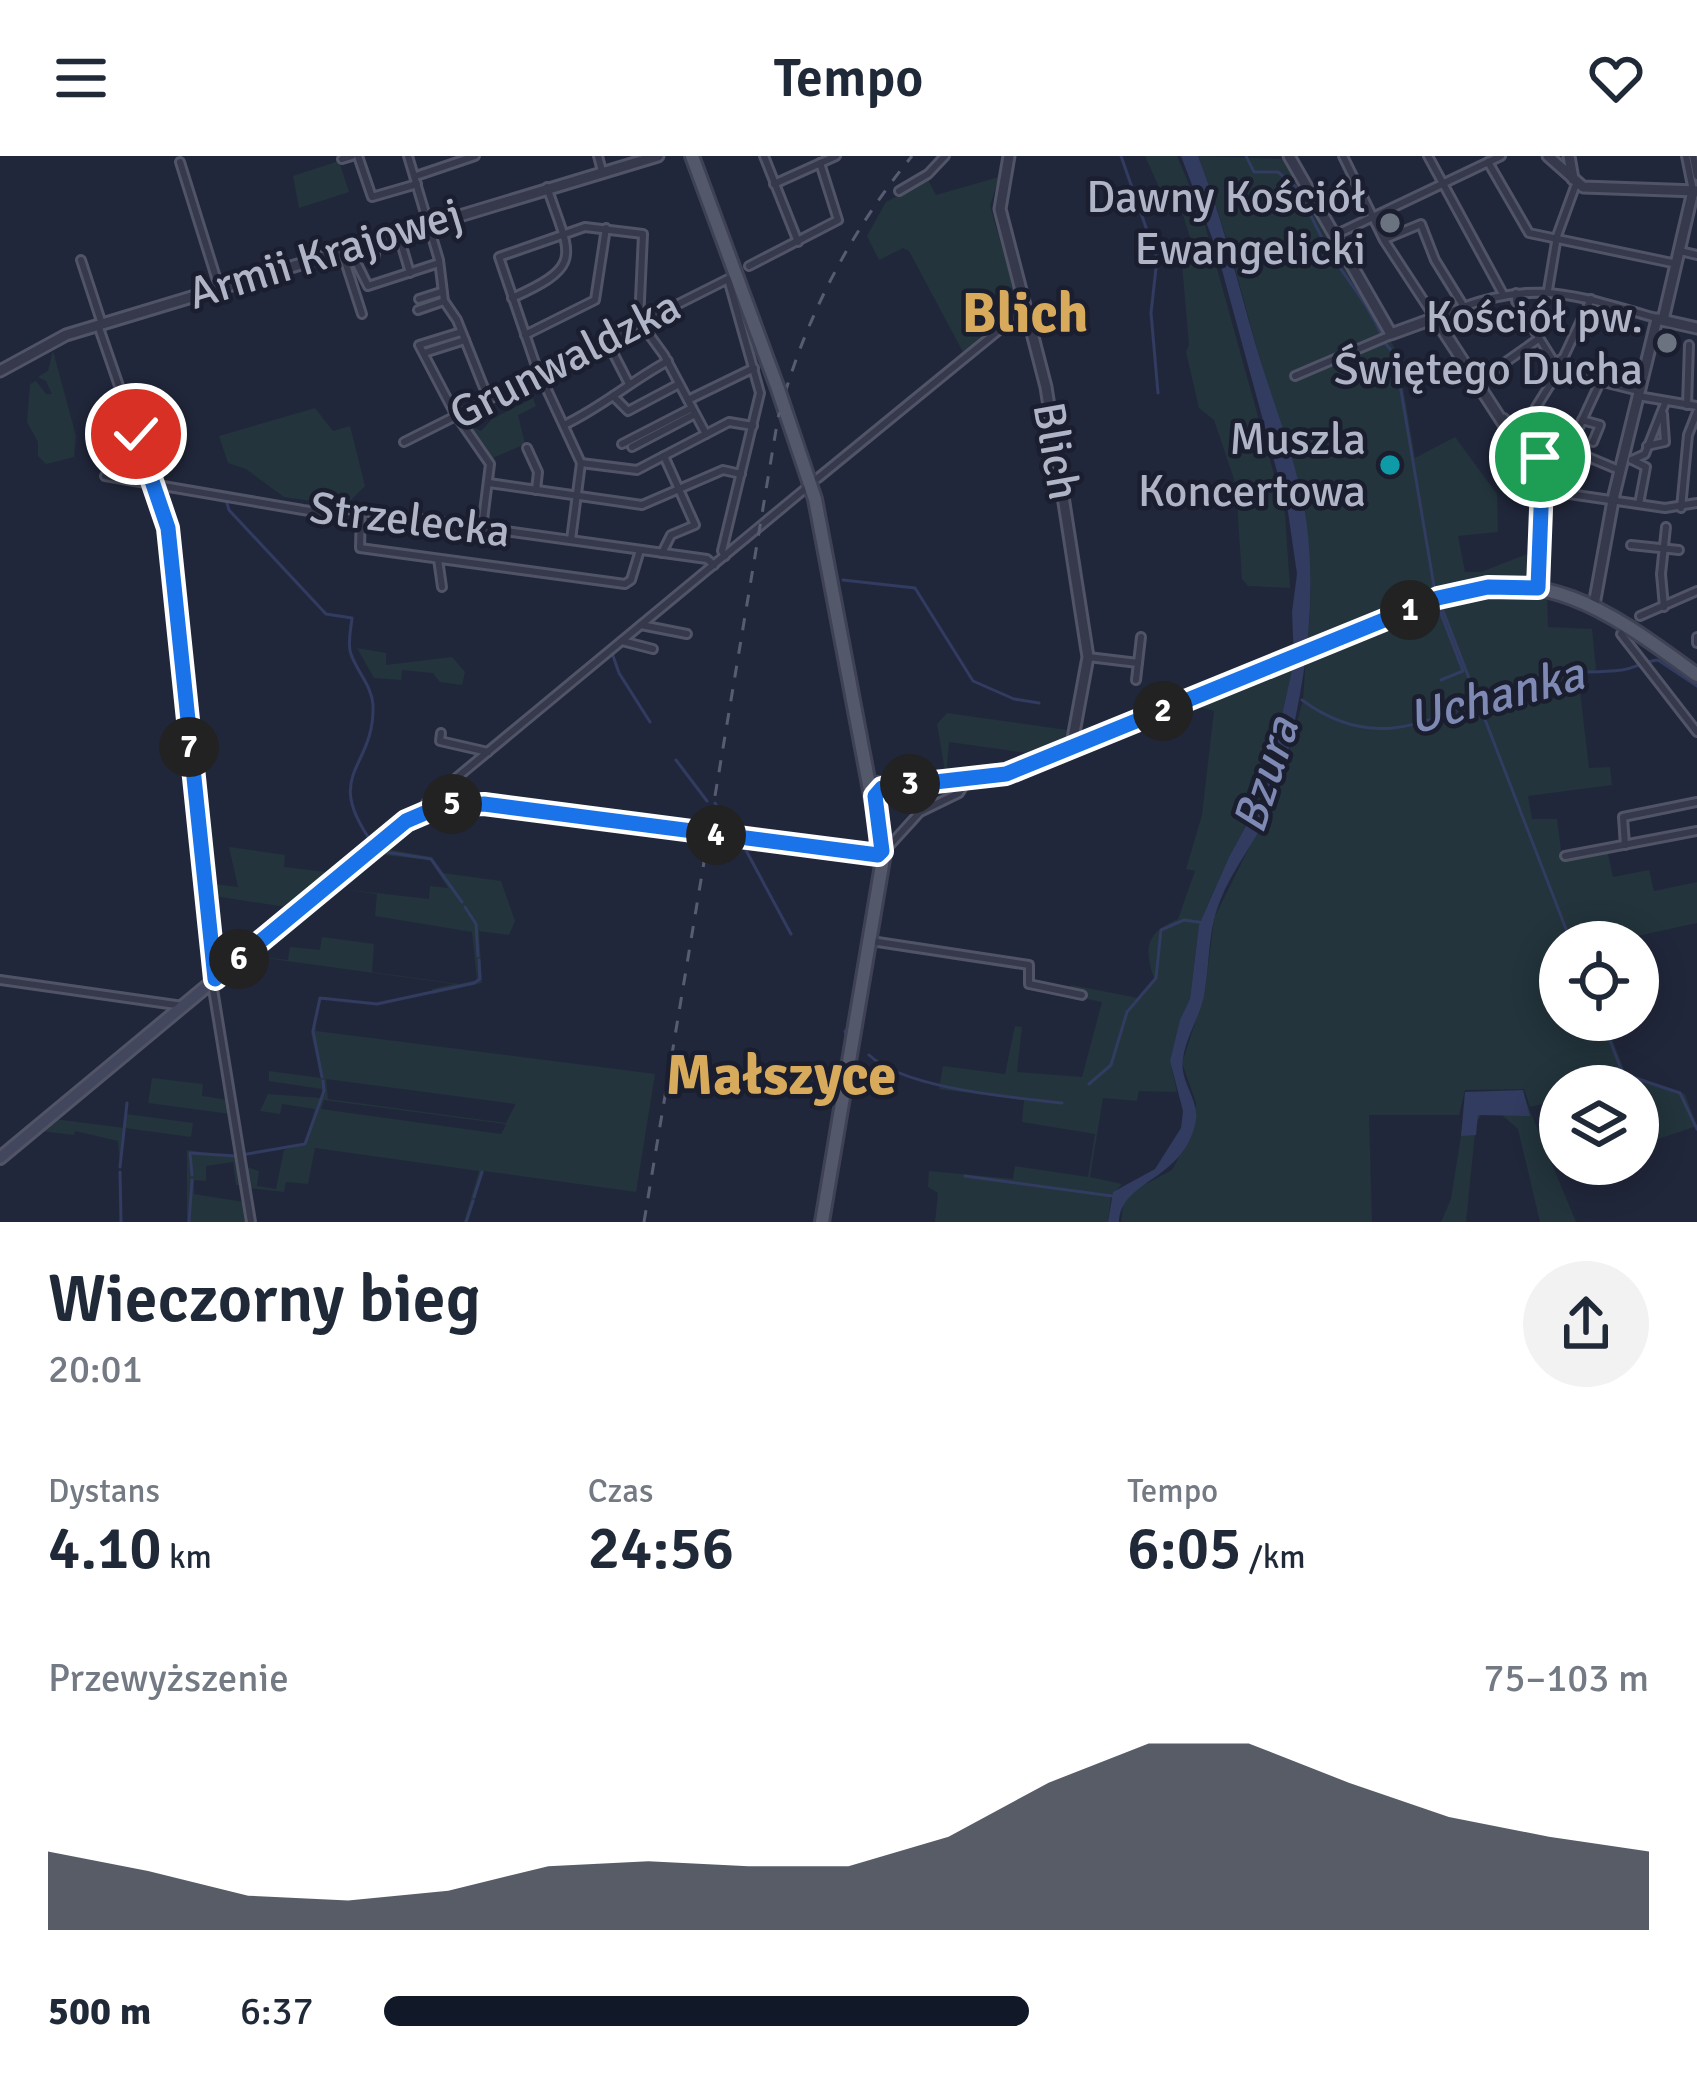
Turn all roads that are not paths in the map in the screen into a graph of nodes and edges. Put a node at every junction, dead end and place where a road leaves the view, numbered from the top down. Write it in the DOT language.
graph roads {
  1 [pos="408,156"];
  2 [pos="476,156"];
  3 [pos="598,156"];
  4 [pos="658,156"];
  5 [pos="692,156"];
  6 [pos="764,156"];
  7 [pos="836,156"];
  8 [pos="945,156"];
  9 [pos="1010,156"];
  10 [pos="1289,156"];
  11 [pos="1343,156"];
  12 [pos="1428,156"];
  13 [pos="1501,156"];
  14 [pos="1548,156"];
  15 [pos="1689,156"];
  16 [pos="351,157"];
  17 [pos="180,162"];
  18 [pos="1488,162"];
  19 [pos="1566,162"];
  20 [pos="820,163"];
  21 [pos="602,171"];
  22 [pos="1697,176"];
  23 [pos="416,180"];
  24 [pos="774,184"];
  25 [pos="1576,184"];
  26 [pos="1444,185"];
  27 [pos="547,187"];
  28 [pos="899,191"];
  29 [pos="1695,191"];
  30 [pos="1373,218"];
  31 [pos="428,222"];
  32 [pos="606,228"];
  33 [pos="397,232"];
  34 [pos="562,234"];
  35 [pos="1332,237"];
  36 [pos="374,239"];
  37 [pos="1384,240"];
  38 [pos="1556,241"];
  39 [pos="798,242"];
  40 [pos="345,248"];
  41 [pos="1680,251"];
  42 [pos="1697,255"];
  43 [pos="375,257"];
  44 [pos="81,260"];
  45 [pos="439,263"];
  46 [pos="1677,264"];
  47 [pos="749,266"];
  48 [pos="410,273"];
  49 [pos="219,286"];
  50 [pos="1547,290"];
  51 [pos="1516,293"];
  52 [pos="1502,294"];
  53 [pos="442,297"];
  54 [pos="512,298"];
  55 [pos="1591,298"];
  56 [pos="419,299"];
  57 [pos="1464,307"];
  58 [pos="418,310"];
  59 [pos="1027,312"];
  60 [pos="362,314"];
  61 [pos="1435,318"];
  62 [pos="1660,319"];
  63 [pos="639,322"];
  64 [pos="1014,322"];
  65 [pos="100,324"];
  66 [pos="1000,327"];
  67 [pos="1697,328"];
  68 [pos="1032,333"];
  69 [pos="525,335"];
  70 [pos="463,336"];
  71 [pos="1386,338"];
  72 [pos="606,339"];
  73 [pos="1538,340"];
  74 [pos="1689,345"];
  75 [pos="668,361"];
  76 [pos="1693,361"];
  77 [pos="1559,362"];
  78 [pos="754,368"];
  79 [pos="0,370"];
  80 [pos="539,372"];
  81 [pos="1295,376"];
  82 [pos="628,382"];
  83 [pos="1600,382"];
  84 [pos="1476,383"];
  85 [pos="680,384"];
  86 [pos="1638,394"];
  87 [pos="613,396"];
  88 [pos="488,398"];
  89 [pos="1665,403"];
  90 [pos="1687,405"];
  91 [pos="692,408"];
  92 [pos="1697,409"];
  93 [pos="456,415"];
  94 [pos="1663,415"];
  95 [pos="1582,420"];
  96 [pos="563,425"];
  97 [pos="753,426"];
  98 [pos="706,434"];
  99 [pos="1518,437"];
  100 [pos="404,442"];
  101 [pos="1593,442"];
  102 [pos="622,444"];
  103 [pos="1647,446"];
  104 [pos="632,447"];
  105 [pos="527,448"];
  106 [pos="664,456"];
  107 [pos="1624,462"];
  108 [pos="581,463"];
  109 [pos="741,474"];
  110 [pos="105,476"];
  111 [pos="818,478"];
  112 [pos="489,483"];
  113 [pos="154,484"];
  114 [pos="1542,486"];
  115 [pos="679,489"];
  116 [pos="806,489"];
  117 [pos="536,490"];
  118 [pos="576,495"];
  119 [pos="1612,500"];
  120 [pos="1697,503"];
  121 [pos="1639,504"];
  122 [pos="1681,508"];
  123 [pos="362,511"];
  124 [pos="695,525"];
  125 [pos="1666,527"];
  126 [pos="482,528"];
  127 [pos="702,538"];
  128 [pos="571,540"];
  129 [pos="1631,545"];
  130 [pos="1664,549"];
  131 [pos="640,550"];
  132 [pos="1679,550"];
  133 [pos="662,553"];
  134 [pos="723,554"];
  135 [pos="438,559"];
  136 [pos="711,562"];
  137 [pos="442,587"];
  138 [pos="1538,588"];
  139 [pos="1697,591"];
  140 [pos="1594,604"];
  141 [pos="1664,607"];
  142 [pos="1640,616"];
  143 [pos="641,626"];
  144 [pos="688,634"];
  145 [pos="1621,634"];
  146 [pos="1141,638"];
  147 [pos="622,641"];
  148 [pos="653,649"];
  149 [pos="1088,657"];
  150 [pos="1138,663"];
  151 [pos="1697,675"];
  152 [pos="1136,680"];
  153 [pos="1697,732"];
  154 [pos="440,733"];
  155 [pos="1070,749"];
  156 [pos="488,752"];
  157 [pos="865,767"];
  158 [pos="966,782"];
  159 [pos="893,784"];
  160 [pos="869,788"];
  161 [pos="1697,802"];
  162 [pos="875,807"];
  163 [pos="424,811"];
  164 [pos="1697,831"];
  165 [pos="1625,845"];
  166 [pos="876,855"];
  167 [pos="1565,856"];
  168 [pos="871,941"];
  169 [pos="0,980"];
  170 [pos="213,981"];
  171 [pos="1082,994"];
  172 [pos="183,1006"];
  173 [pos="0,1158"];
  174 [pos="251,1222"];
  175 [pos="822,1222"];
  1 -- 23 [label="street"];
  2 -- 23 [label="street"];
  3 -- 21 [label="street"];
  4 -- 21 [label="street, Armii Krajowej"];
  5 -- 157 [label="main road, bridge"];
  6 -- 24 [label="street"];
  7 -- 20 [label="street"];
  8 -- 28 [label="street"];
  9 -- 59 [label="street, Blich"];
  10 -- 35 [label="street"];
  11 -- 30 [label="street"];
  12 -- 26 [label="street"];
  13 -- 18 [label="street"];
  14 -- 19 [label="street"];
  15 -- 22 [label="street"];
  15 -- 29 [label="street"];
  16 -- 23 [label="street"];
  17 -- 49 [label="street"];
  18 -- 26 [label="street"];
  18 -- 38 [label="street"];
  19 -- 25 [label="street"];
  20 -- 24 [label="street"];
  20 -- 39 [label="street"];
  21 -- 27 [label="street, Armii Krajowej"];
  23 -- 31 [label="street"];
  24 -- 39 [label="street"];
  25 -- 29 [label="street"];
  25 -- 38 [label="street"];
  26 -- 30 [label="street"];
  26 -- 52 [label="street"];
  27 -- 31 [label="street, Armii Krajowej"];
  27 -- 34 [label="street"];
  29 -- 41 [label="street"];
  30 -- 35 [label="street"];
  30 -- 37 [label="street"];
  31 -- 33 [label="street, Armii Krajowej"];
  31 -- 45 [label="street"];
  32 -- 34 [label="street"];
  32 -- 63 [label="street"];
  32 -- 69 [label="street"];
  33 -- 36 [label="street, Armii Krajowej"];
  33 -- 48 [label="street"];
  34 -- 54 [label="street"];
  34 -- 54 [label="street"];
  35 -- 71 [label="street"];
  36 -- 40 [label="street, Armii Krajowej"];
  36 -- 43 [label="street"];
  37 -- 57 [label="street"];
  37 -- 61 [label="street"];
  38 -- 46 [label="street"];
  38 -- 50 [label="street"];
  39 -- 47 [label="street"];
  40 -- 48 [label="street"];
  40 -- 49 [label="street, Armii Krajowej"];
  40 -- 60 [label="street"];
  41 -- 42 [label="street"];
  41 -- 46 [label="street"];
  44 -- 65 [label="street"];
  45 -- 48 [label="street"];
  45 -- 53 [label="street"];
  46 -- 62 [label="street"];
  49 -- 65 [label="street, Armii Krajowej"];
  50 -- 51 [label="street"];
  50 -- 55 [label="street"];
  51 -- 52 [label="street"];
  51 -- 73 [label="street"];
  52 -- 57 [label="street"];
  53 -- 56 [label="street"];
  53 -- 58 [label="street"];
  53 -- 70 [label="street"];
  54 -- 69 [label="street"];
  55 -- 62 [label="street"];
  55 -- 77 [label="street"];
  57 -- 61 [label="street"];
  59 -- 64 [label="street"];
  59 -- 66 [label="street"];
  59 -- 68 [label="street, Blich"];
  61 -- 71 [label="street"];
  61 -- 84 [label="street"];
  62 -- 67 [label="street"];
  62 -- 86 [label="street"];
  63 -- 72 [label="street, Grunwaldzka"];
  63 -- 75 [label="street"];
  63 -- 78 [label="street, Grunwaldzka"];
  64 -- 66 [label="street"];
  64 -- 68 [label="street"];
  65 -- 79 [label="street, Armii Krajowej"];
  65 -- 113 [label="street"];
  66 -- 111 [label="street"];
  68 -- 149 [label="street, Blich"];
  69 -- 80 [label="street"];
  70 -- 88 [label="street"];
  70 -- 93 [label="street"];
  71 -- 81 [label="street"];
  72 -- 80 [label="street, Grunwaldzka"];
  72 -- 82 [label="street"];
  73 -- 77 [label="street"];
  73 -- 84 [label="street"];
  74 -- 76 [label="street"];
  75 -- 82 [label="street"];
  75 -- 85 [label="street"];
  76 -- 90 [label="street"];
  77 -- 83 [label="street"];
  77 -- 99 [label="street"];
  78 -- 91 [label="street"];
  78 -- 97 [label="street"];
  80 -- 88 [label="street, Grunwaldzka"];
  80 -- 96 [label="street"];
  82 -- 87 [label="street"];
  83 -- 86 [label="street"];
  83 -- 95 [label="street"];
  84 -- 99 [label="street"];
  85 -- 87 [label="street"];
  85 -- 91 [label="street"];
  86 -- 89 [label="street"];
  86 -- 107 [label="street"];
  87 -- 96 [label="street"];
  88 -- 93 [label="street, Grunwaldzka"];
  89 -- 90 [label="street"];
  89 -- 94 [label="street"];
  90 -- 92 [label="street"];
  91 -- 98 [label="street"];
  91 -- 102 [label="street"];
  91 -- 104 [label="street"];
  92 -- 122 [label="street"];
  93 -- 100 [label="street, Grunwaldzka"];
  93 -- 112 [label="street"];
  94 -- 103 [label="street"];
  94 -- 103 [label="street"];
  95 -- 101 [label="street"];
  95 -- 107 [label="street"];
  96 -- 108 [label="street"];
  97 -- 98 [label="street"];
  97 -- 109 [label="street"];
  98 -- 106 [label="street"];
  99 -- 114 [label="street"];
  103 -- 107 [label="street"];
  105 -- 117 [label="street"];
  106 -- 108 [label="street"];
  106 -- 115 [label="street"];
  107 -- 119 [label="street"];
  107 -- 121 [label="street"];
  108 -- 118 [label="street"];
  109 -- 115 [label="street"];
  109 -- 134 [label="street"];
  110 -- 113 [label="street, Strzelecka"];
  112 -- 117 [label="street"];
  112 -- 126 [label="street"];
  113 -- 123 [label="street, Strzelecka"];
  113 -- 170 [label="street"];
  114 -- 119 [label="street"];
  114 -- 138 [label="street"];
  115 -- 118 [label="street"];
  115 -- 124 [label="street"];
  116 -- 134 [label="street"];
  117 -- 118 [label="street"];
  118 -- 128 [label="street"];
  119 -- 121 [label="street"];
  119 -- 140 [label="street"];
  120 -- 122 [label="street"];
  121 -- 122 [label="street"];
  123 -- 126 [label="street, Strzelecka"];
  123 -- 135 [label="street"];
  124 -- 127 [label="street"];
  124 -- 133 [label="street"];
  125 -- 130 [label="street"];
  126 -- 128 [label="street, Strzelecka"];
  128 -- 131 [label="street, Strzelecka"];
  129 -- 130 [label="street"];
  130 -- 132 [label="street"];
  130 -- 141 [label="street"];
  131 -- 133 [label="street, Strzelecka"];
  131 -- 135 [label="street"];
  133 -- 136 [label="street, Strzelecka"];
  134 -- 136 [label="street"];
  135 -- 137 [label="street"];
  136 -- 143 [label="street"];
  138 -- 140 [label="main road"];
  138 -- 155 [label="main road"];
  139 -- 141 [label="street"];
  140 -- 151 [label="main road"];
  141 -- 142 [label="street"];
  143 -- 144 [label="street"];
  143 -- 147 [label="street"];
  145 -- 153 [label="street"];
  146 -- 150 [label="street"];
  147 -- 148 [label="street"];
  147 -- 156 [label="street"];
  149 -- 150 [label="street"];
  149 -- 155 [label="street, Blich"];
  150 -- 152 [label="street"];
  154 -- 156 [label="street"];
  155 -- 158 [label="main road"];
  156 -- 163 [label="street"];
  157 -- 159 [label="main road"];
  157 -- 160 [label="main road"];
  158 -- 159 [label="main road"];
  158 -- 166 [label="street"];
  159 -- 160 [label="main road"];
  159 -- 162 [label="main road"];
  160 -- 162 [label="main road"];
  160 -- 166 [label="main road"];
  161 -- 165 [label="street"];
  162 -- 166 [label="main road"];
  163 -- 166 [label="main road"];
  163 -- 170 [label="main road"];
  164 -- 165 [label="street"];
  165 -- 167 [label="street"];
  166 -- 168 [label="main road"];
  168 -- 171 [label="street"];
  168 -- 175 [label="main road"];
  169 -- 172 [label="street"];
  170 -- 172 [label="main road"];
  170 -- 174 [label="street"];
  172 -- 173 [label="main road"];
}
